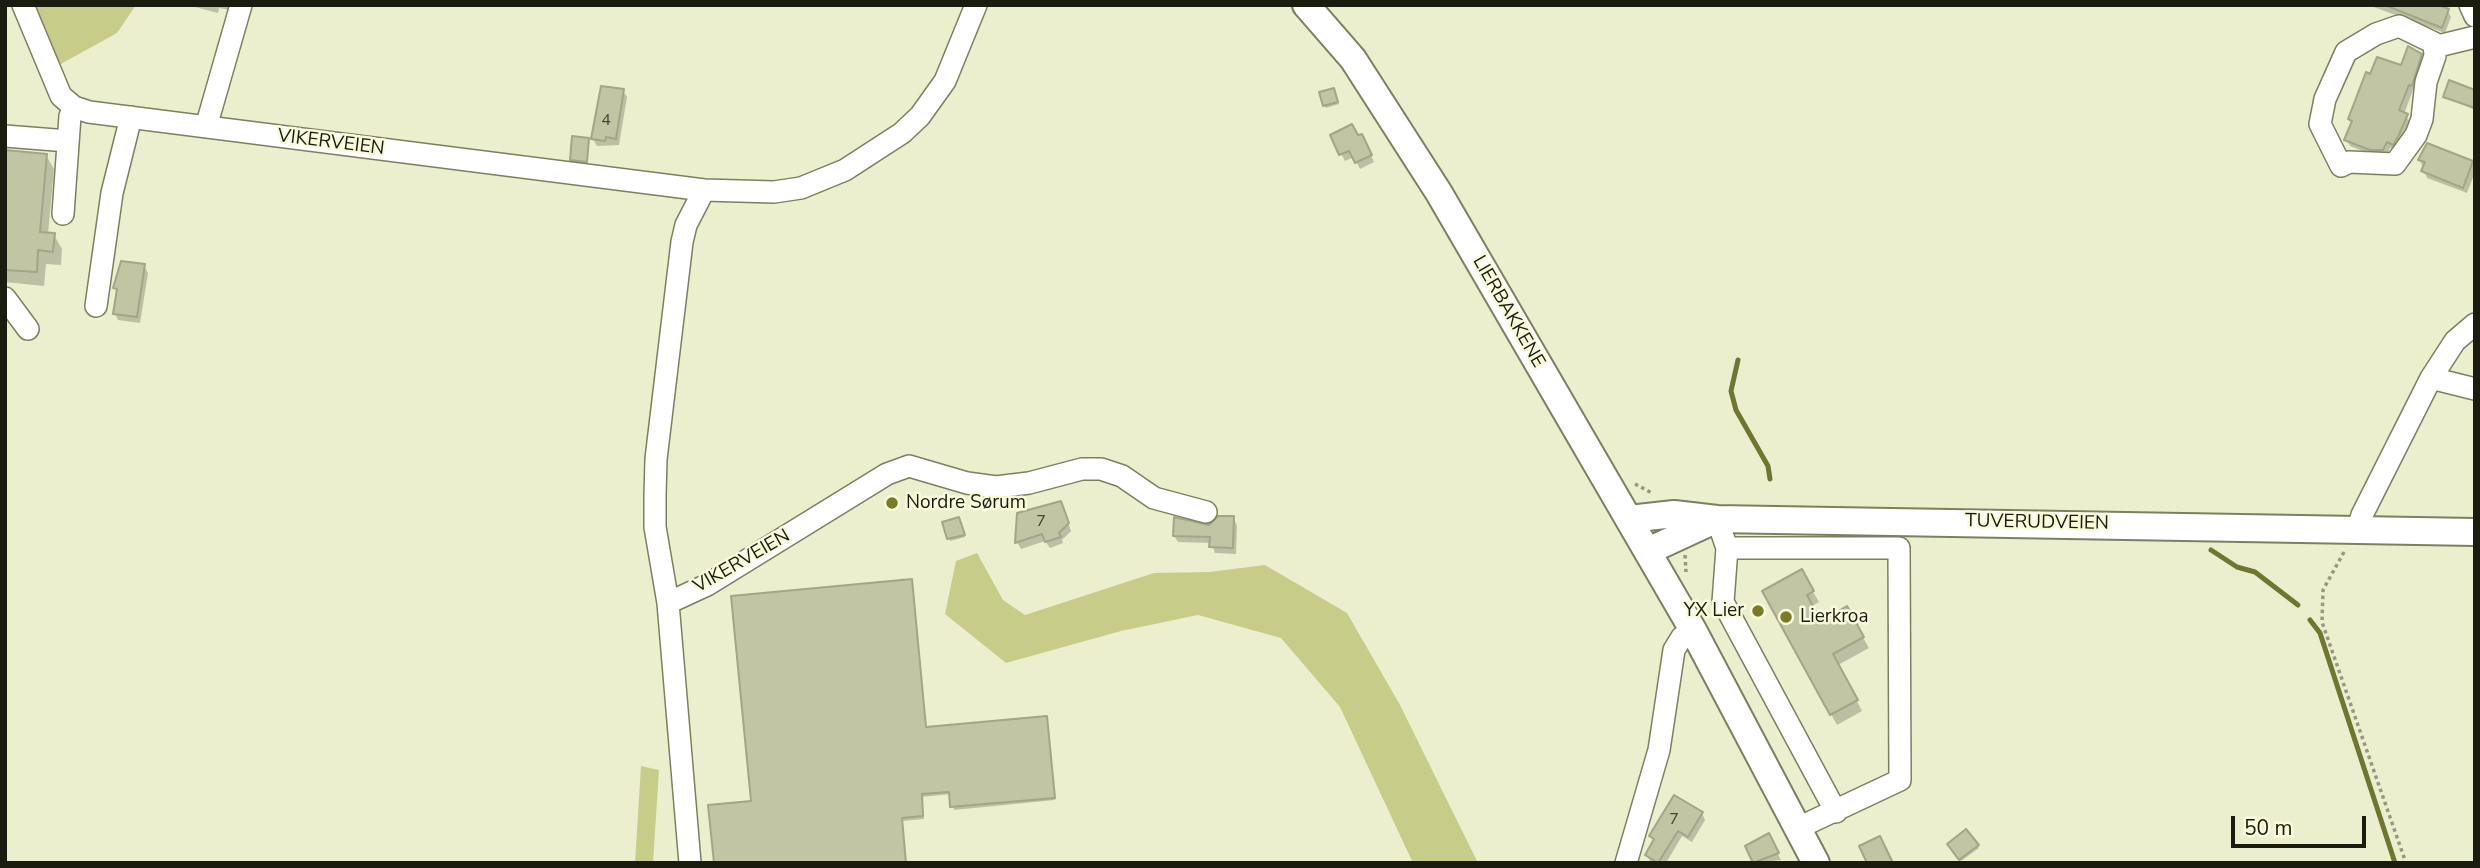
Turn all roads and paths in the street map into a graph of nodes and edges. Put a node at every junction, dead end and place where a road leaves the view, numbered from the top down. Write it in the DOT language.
graph roads {
  1 [pos="23,5"];
  2 [pos="241,5"];
  3 [pos="976,5"];
  4 [pos="1306,5"];
  5 [pos="2470,5"];
  6 [pos="2475,16"];
  7 [pos="2475,37"];
  8 [pos="2434,47"];
  9 [pos="74,107"];
  10 [pos="131,117"];
  11 [pos="206,127"];
  12 [pos="5,136"];
  13 [pos="68,141"];
  14 [pos="704,190"];
  15 [pos="64,214"];
  16 [pos="5,298"];
  17 [pos="96,306"];
  18 [pos="2475,324"];
  19 [pos="28,329"];
  20 [pos="2431,378"];
  21 [pos="2475,389"];
  22 [pos="1206,512"];
  23 [pos="1629,519"];
  24 [pos="1717,519"];
  25 [pos="2358,529"];
  26 [pos="2475,532"];
  27 [pos="1727,548"];
  28 [pos="1648,551"];
  29 [pos="668,603"];
  30 [pos="1693,630"];
  31 [pos="1836,812"];
  32 [pos="1798,828"];
  33 [pos="690,863"];
  34 [pos="1626,863"];
  35 [pos="1816,863"];
  36 [pos="2406,863"];
  1 -- 9 [label="street"];
  2 -- 11 [label="street"];
  3 -- 14 [label="street, VIKERVEIEN"];
  4 -- 23 [label="main road, LIERBAKKENE"];
  5 -- 6 [label="street"];
  7 -- 8 [label="street"];
  8 -- 8 [label="street"];
  9 -- 10 [label="street, VIKERVEIEN"];
  9 -- 13 [label="street"];
  10 -- 11 [label="street, VIKERVEIEN"];
  10 -- 17 [label="street"];
  11 -- 14 [label="street, VIKERVEIEN"];
  12 -- 13 [label="street"];
  13 -- 15 [label="street"];
  14 -- 29 [label="street, VIKERVEIEN"];
  16 -- 19 [label="street"];
  18 -- 20 [label="street"];
  20 -- 21 [label="street"];
  20 -- 25 [label="street"];
  22 -- 29 [label="street, VIKERVEIEN"];
  23 -- 24 [label="main road, TUVERUDVEIEN"];
  23 -- 28 [label="main road, LIERBAKKENE"];
  24 -- 25 [label="main road, TUVERUDVEIEN"];
  24 -- 27 [label="street"];
  24 -- 28 [label="main road, TUVERUDVEIEN"];
  25 -- 26 [label="main road, TUVERUDVEIEN"];
  25 -- 36 [label="path"];
  27 -- 31 [label="street"];
  27 -- 31 [label="street"];
  28 -- 30 [label="main road, LIERBAKKENE"];
  29 -- 33 [label="street"];
  30 -- 32 [label="main road, LIERBAKKENE"];
  30 -- 34 [label="street"];
  31 -- 32 [label="street"];
  32 -- 35 [label="main road, LIERBAKKENE"];
}
